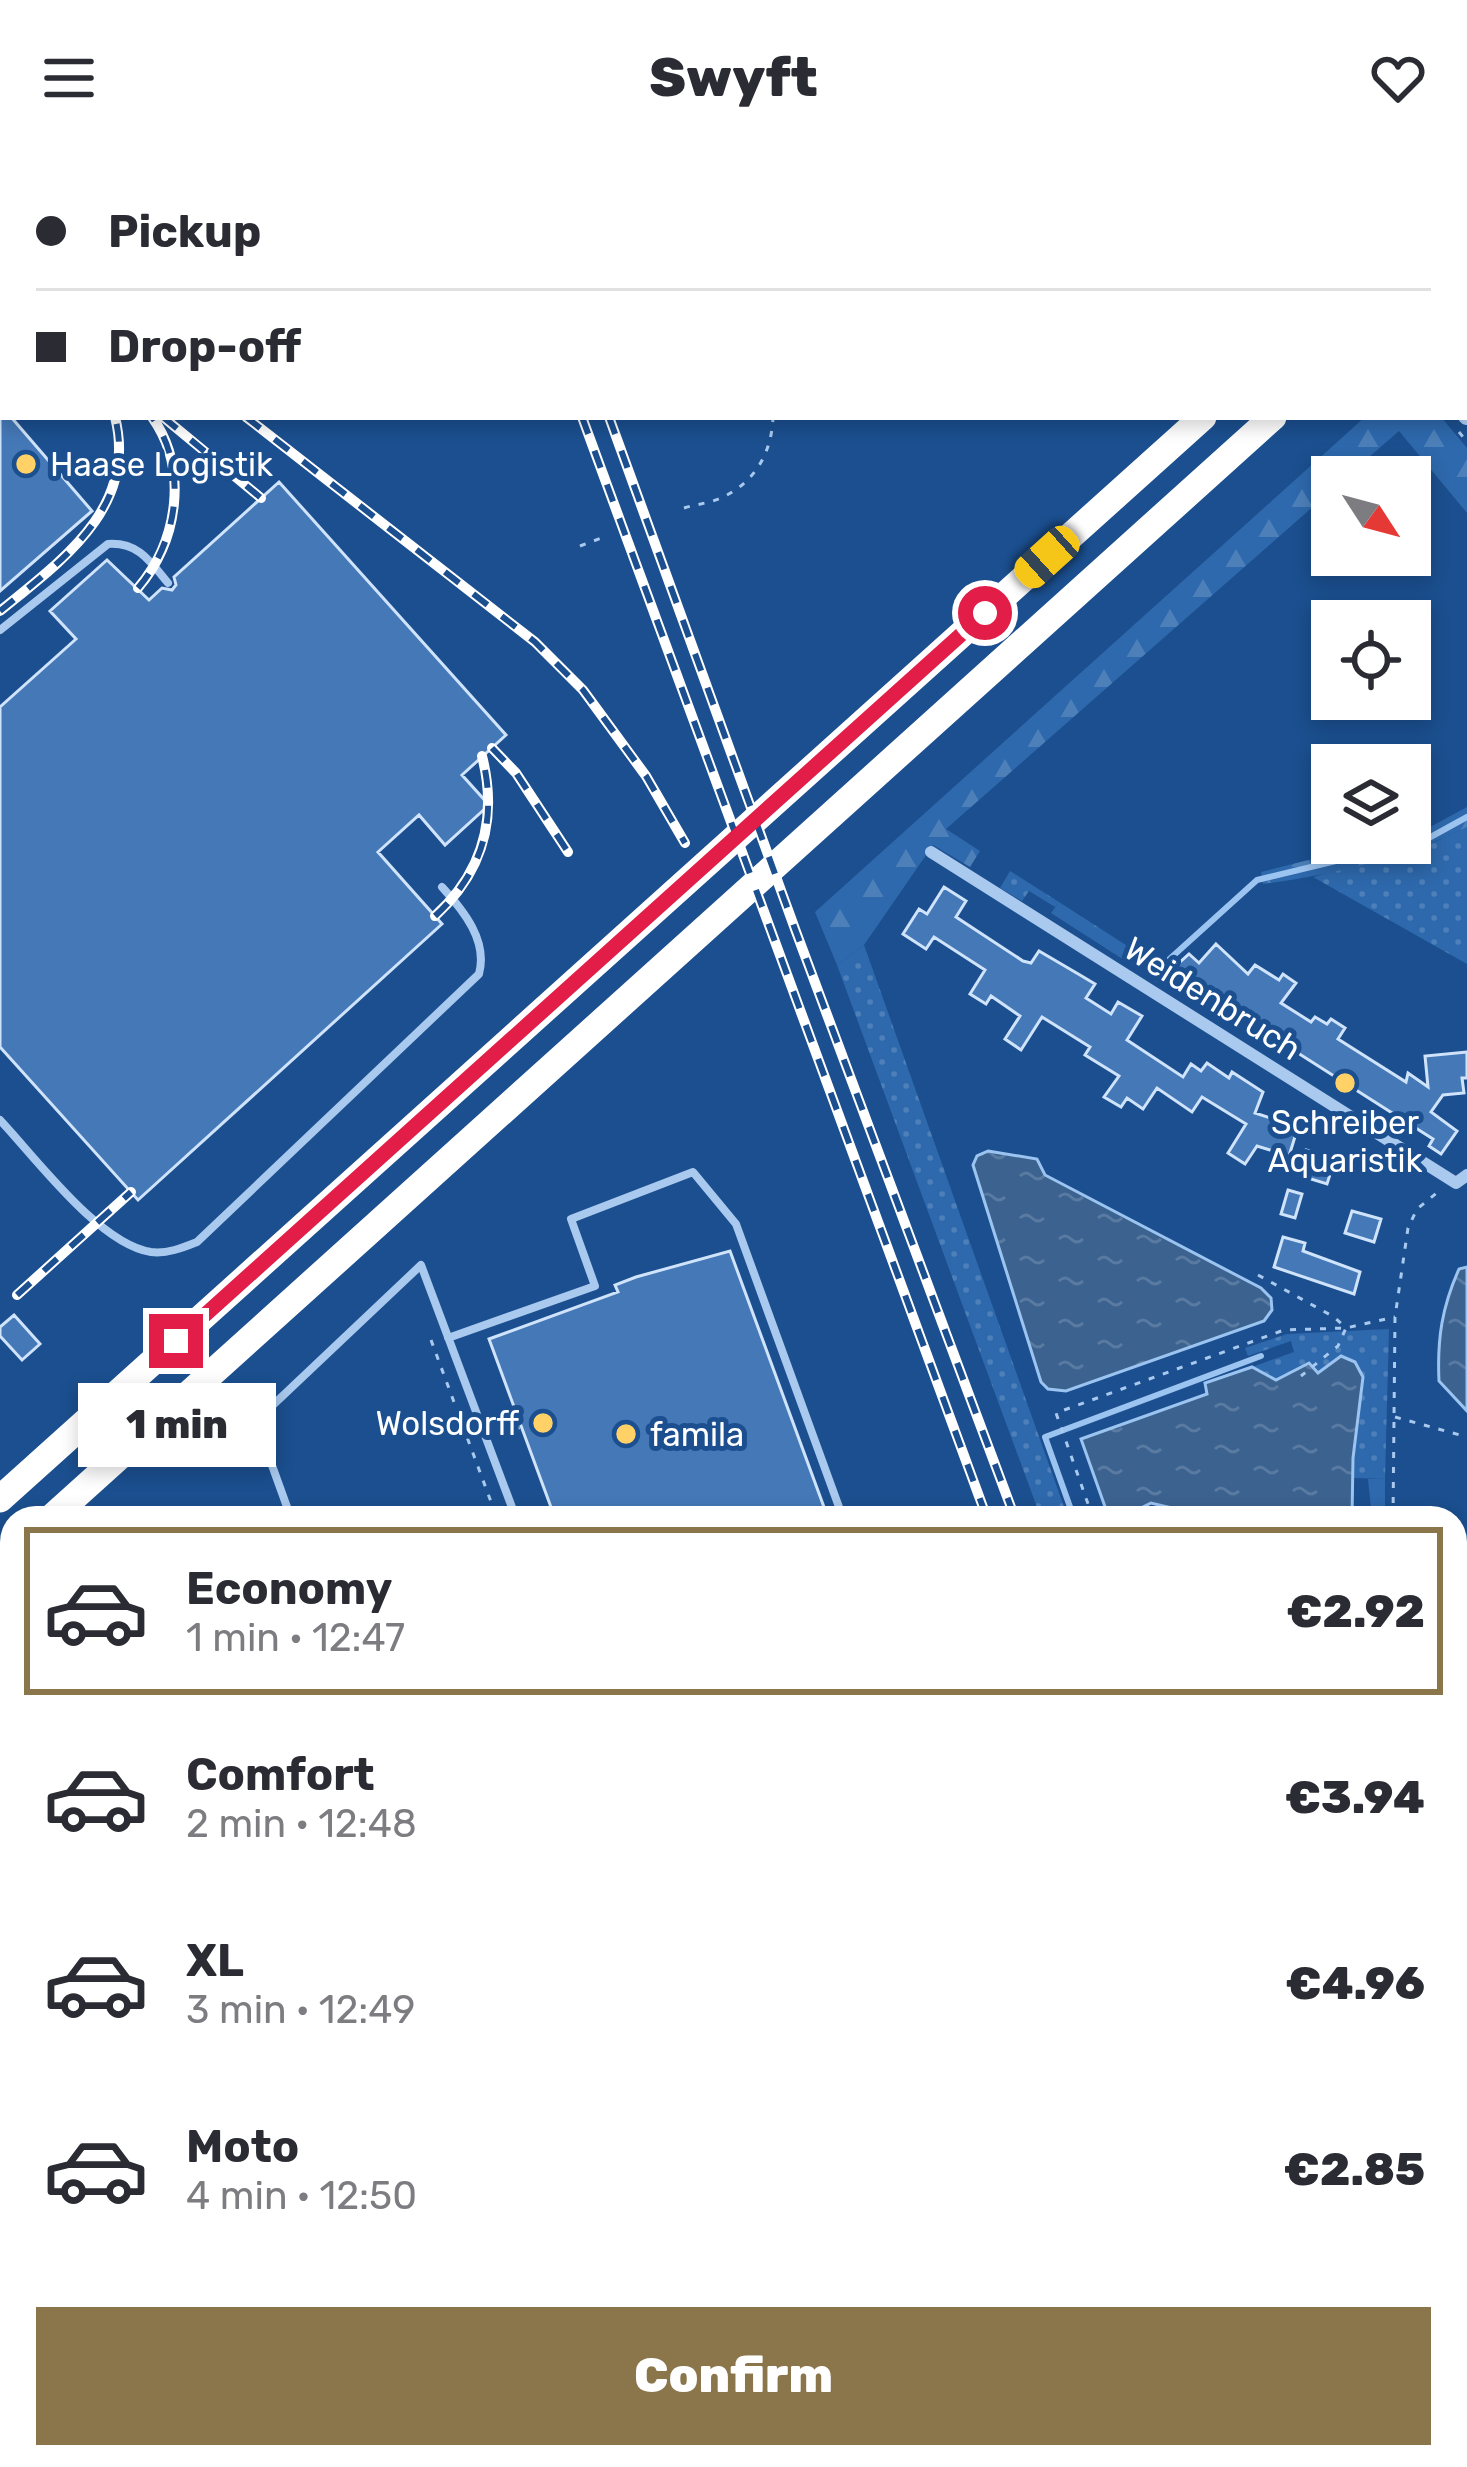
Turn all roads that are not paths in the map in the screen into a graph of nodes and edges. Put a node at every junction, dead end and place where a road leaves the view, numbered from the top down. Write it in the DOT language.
graph roads {
  1 [pos="1200,420"];
  2 [pos="1270,420"];
  3 [pos="168,583"];
  4 [pos="0,630"];
  5 [pos="931,852"];
  6 [pos="442,887"];
  7 [pos="0,1120"];
  8 [pos="1462,1179"];
  9 [pos="448,1338"];
  10 [pos="0,1499"];
  11 [pos="64,1506"];
  12 [pos="287,1506"];
  13 [pos="511,1506"];
  14 [pos="840,1506"];
  1 -- 10 [label="highway"];
  2 -- 11 [label="highway"];
  3 -- 4 [label="lane"];
  5 -- 8 [label="street, Weidenbruch"];
  6 -- 7 [label="lane"];
  9 -- 12 [label="lane"];
  9 -- 13 [label="lane"];
  9 -- 14 [label="lane"];
}
